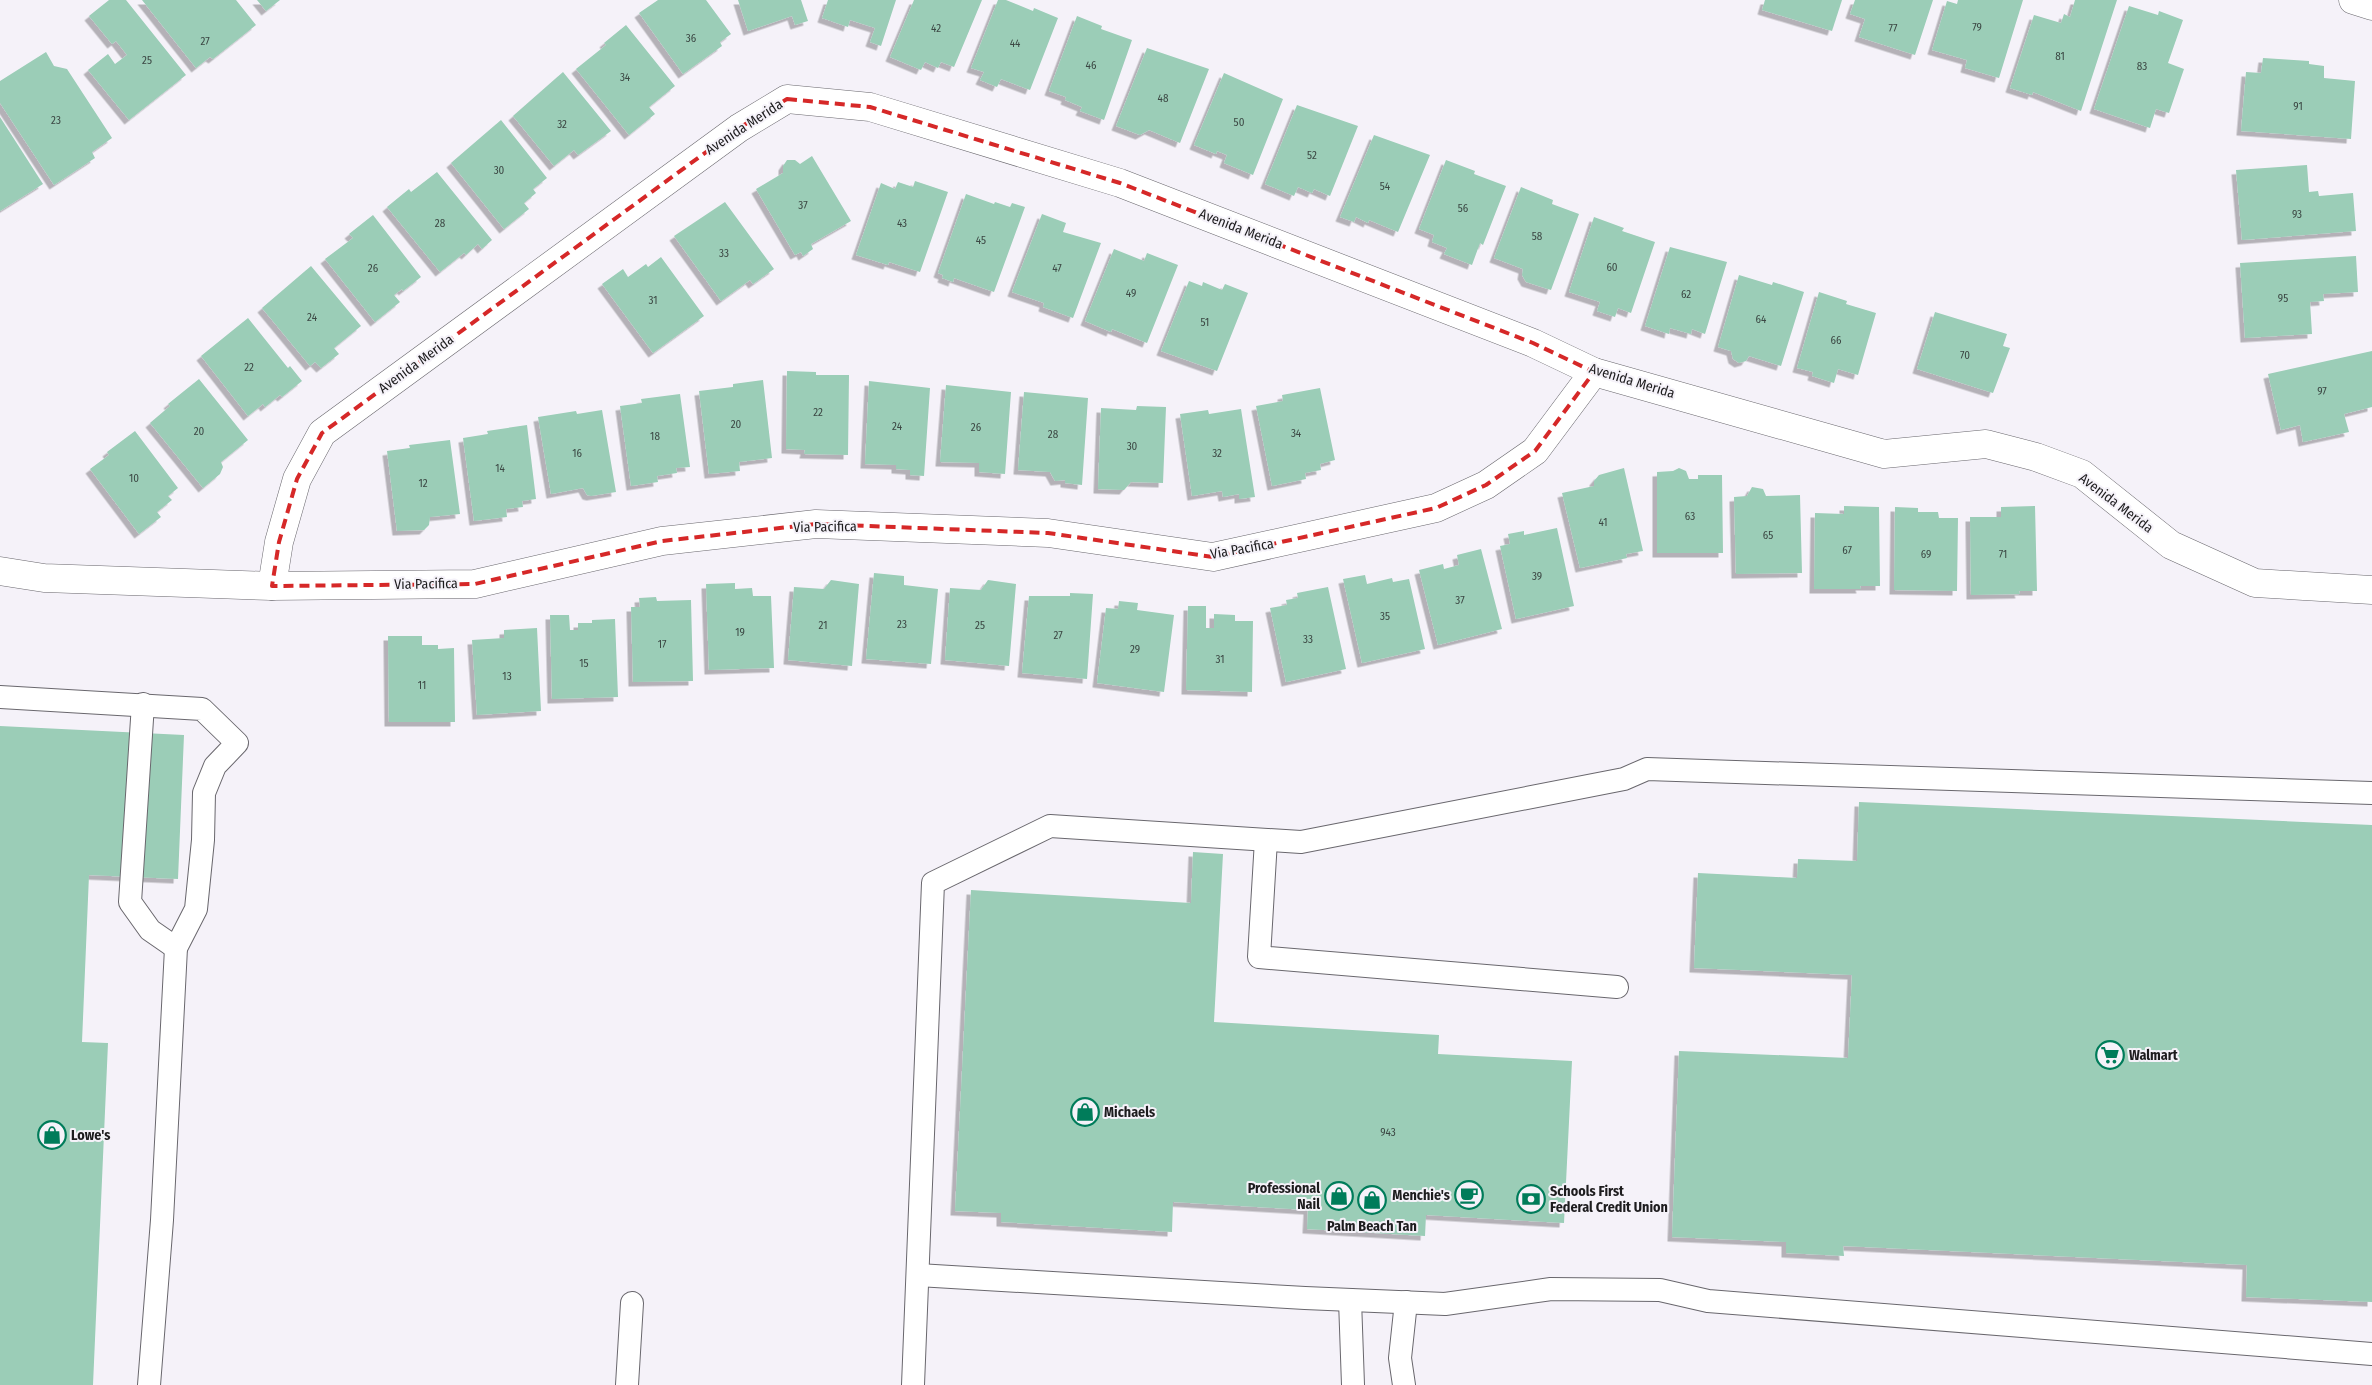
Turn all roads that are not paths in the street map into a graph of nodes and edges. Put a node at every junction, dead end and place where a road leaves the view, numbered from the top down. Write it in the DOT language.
graph roads {
  1 [pos="2353,0"];
  2 [pos="2372,6"];
  3 [pos="1594,372"];
  4 [pos="0,571"];
  5 [pos="272,586"];
  6 [pos="2372,590"];
  7 [pos="0,697"];
  8 [pos="143,704"];
  9 [pos="2372,794"];
  10 [pos="1266,840"];
  11 [pos="176,948"];
  12 [pos="1617,987"];
  13 [pos="918,1275"];
  14 [pos="1350,1300"];
  15 [pos="632,1302"];
  16 [pos="1406,1302"];
  17 [pos="2372,1354"];
  18 [pos="149,1385"];
  19 [pos="627,1385"];
  20 [pos="914,1385"];
  21 [pos="1353,1385"];
  22 [pos="1404,1385"];
  1 -- 2 [label="street"];
  3 -- 5 [label="street, Via Pacifica"];
  3 -- 5 [label="street, Avenida Merida"];
  3 -- 6 [label="street, Avenida Merida"];
  4 -- 5 [label="street, Via Pacifica"];
  7 -- 8 [label="lane"];
  8 -- 11 [label="lane"];
  8 -- 11 [label="lane"];
  9 -- 10 [label="lane"];
  10 -- 12 [label="lane"];
  10 -- 13 [label="lane"];
  11 -- 18 [label="lane"];
  13 -- 14 [label="lane"];
  13 -- 20 [label="lane"];
  14 -- 16 [label="lane"];
  14 -- 21 [label="lane"];
  15 -- 19 [label="lane"];
  16 -- 17 [label="lane"];
  16 -- 22 [label="lane"];
}
